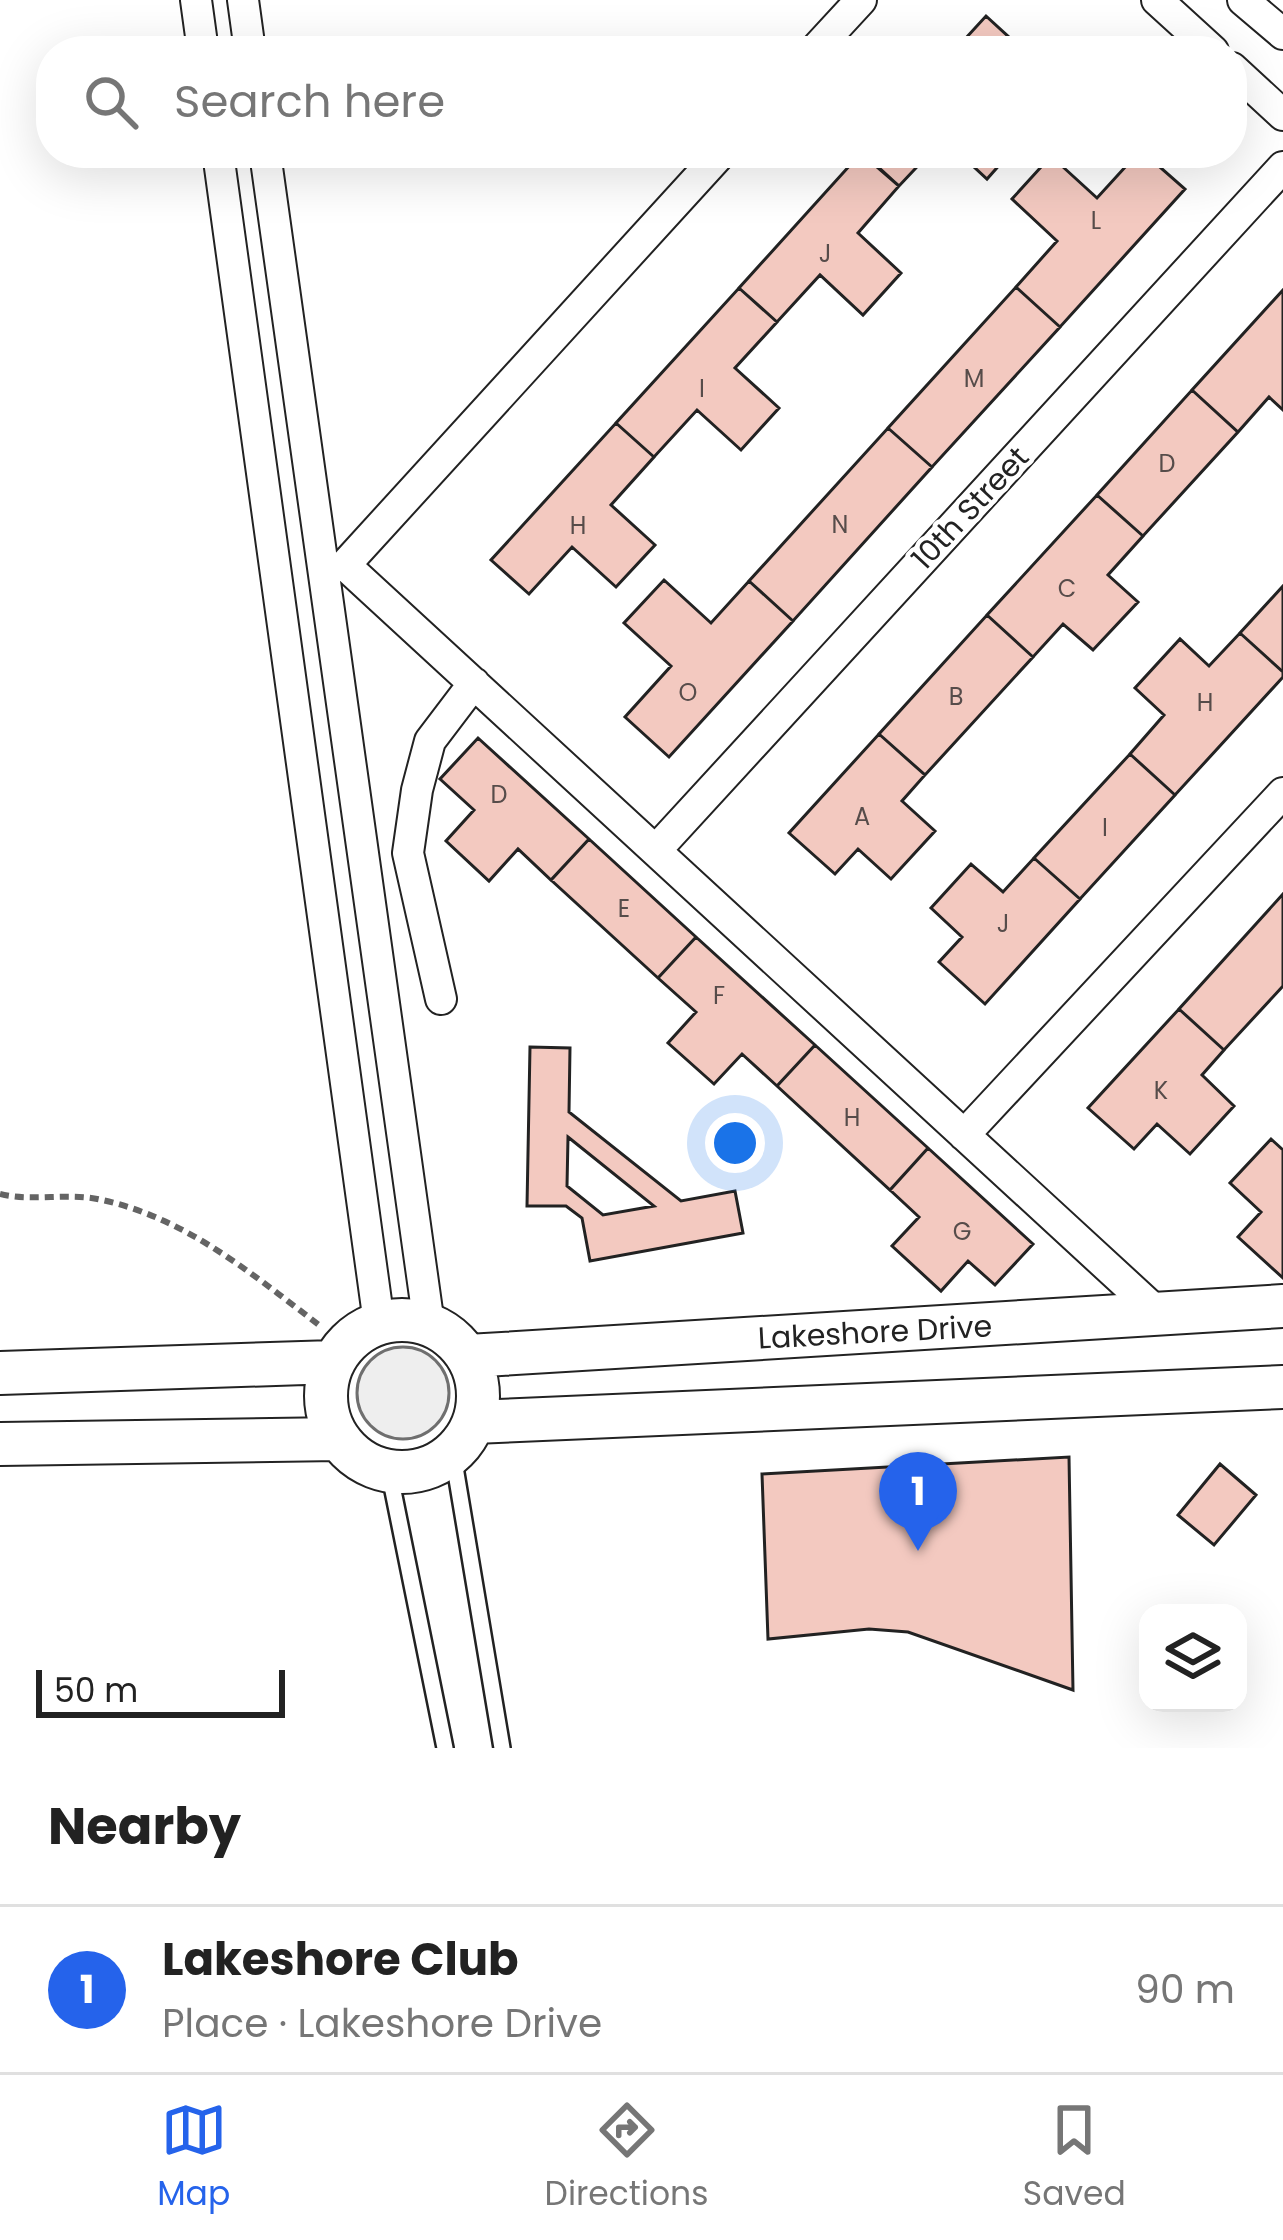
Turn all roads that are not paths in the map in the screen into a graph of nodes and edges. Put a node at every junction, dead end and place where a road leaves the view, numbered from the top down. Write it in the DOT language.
graph roads {
  1 [pos="196,0"];
  2 [pos="243,0"];
  3 [pos="861,0"];
  4 [pos="1157,0"];
  5 [pos="1243,0"];
  6 [pos="1283,34"];
  7 [pos="201,36"];
  8 [pos="248,36"];
  9 [pos="828,36"];
  10 [pos="1197,36"];
  11 [pos="1247,82"];
  12 [pos="1283,115"];
  13 [pos="1283,166"];
  14 [pos="220,168"];
  15 [pos="267,168"];
  16 [pos="707,168"];
  17 [pos="473,683"];
  18 [pos="1283,793"];
  19 [pos="656,850"];
  20 [pos="441,999"];
  21 [pos="964,1135"];
  22 [pos="1283,1306"];
  23 [pos="1160,1315"];
  24 [pos="429,1325"];
  25 [pos="353,1343"];
  26 [pos="468,1357"];
  27 [pos="0,1373"];
  28 [pos="1283,1387"];
  29 [pos="338,1438"];
  30 [pos="463,1439"];
  31 [pos="0,1444"];
  32 [pos="388,1472"];
  33 [pos="445,1748"];
  34 [pos="502,1748"];
  1 -- 7 [label="street"];
  2 -- 8 [label="street"];
  3 -- 9 [label="street"];
  4 -- 10 [label="street"];
  5 -- 6 [label="street"];
  11 -- 12 [label="street"];
  13 -- 19 [label="street, 10th Street"];
  14 -- 25 [label="street"];
  15 -- 24 [label="street"];
  16 -- 17 [label="street"];
  17 -- 19 [label="street"];
  17 -- 20 [label="street"];
  18 -- 21 [label="street"];
  19 -- 21 [label="street"];
  21 -- 23 [label="street"];
  22 -- 23 [label="street, Lakeshore Drive"];
  23 -- 26 [label="street, Lakeshore Drive"];
  24 -- 25 [label="street"];
  24 -- 26 [label="street"];
  25 -- 27 [label="street"];
  25 -- 29 [label="street"];
  26 -- 30 [label="street"];
  28 -- 30 [label="street"];
  29 -- 31 [label="street"];
  29 -- 32 [label="street"];
  30 -- 32 [label="street"];
  30 -- 34 [label="lane"];
  32 -- 33 [label="lane"];
}
